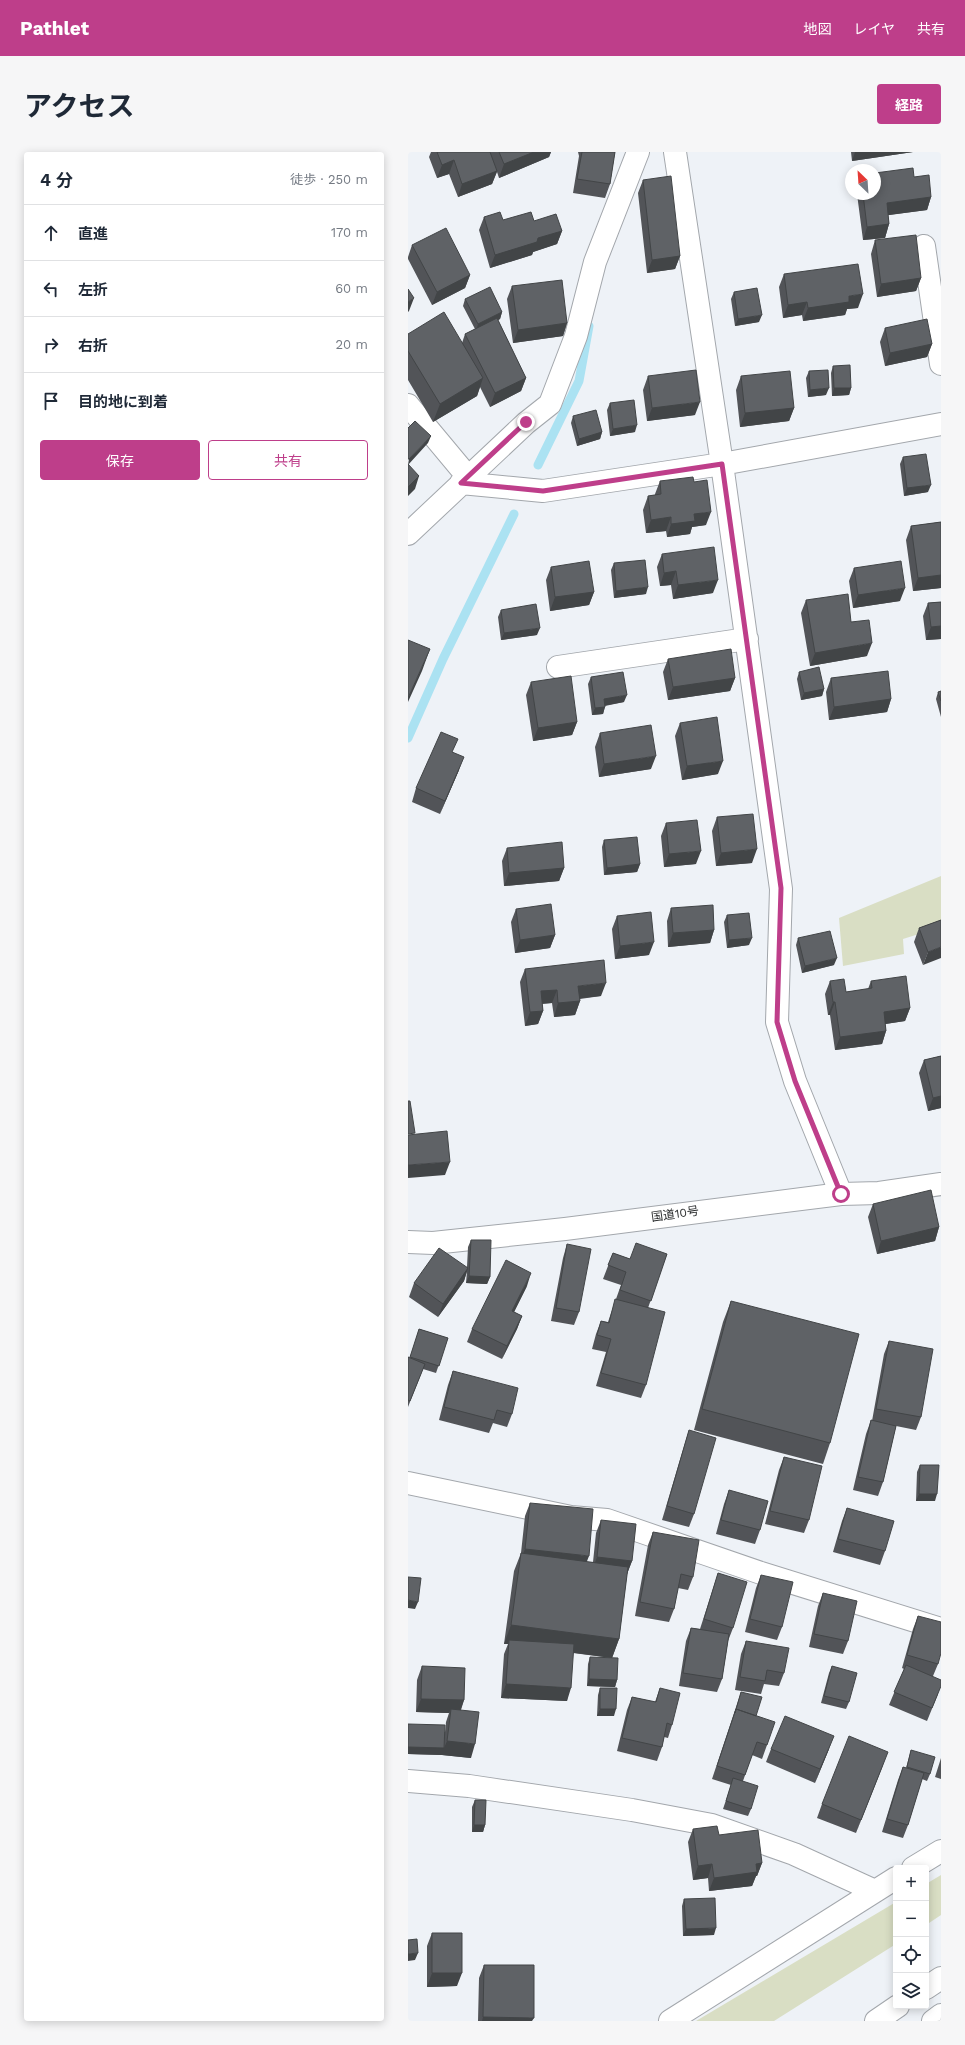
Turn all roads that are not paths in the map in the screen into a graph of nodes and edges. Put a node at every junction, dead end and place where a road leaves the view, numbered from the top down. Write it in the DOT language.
graph roads {
  1 [pos="638,152"];
  2 [pos="676,152"];
  3 [pos="924,246"];
  4 [pos="941,364"];
  5 [pos="408,405"];
  6 [pos="941,424"];
  7 [pos="722,464"];
  8 [pos="464,480"];
  9 [pos="408,534"];
  10 [pos="747,640"];
  11 [pos="558,667"];
  12 [pos="941,1184"];
  13 [pos="841,1194"];
  14 [pos="408,1242"];
  15 [pos="408,1483"];
  16 [pos="941,1629"];
  17 [pos="408,1781"];
  18 [pos="941,1851"];
  19 [pos="918,1865"];
  20 [pos="893,1880"];
  21 [pos="875,1891"];
  22 [pos="941,1978"];
  23 [pos="929,1986"];
  24 [pos="894,2009"];
  25 [pos="941,2015"];
  26 [pos="670,2021"];
  27 [pos="876,2021"];
  28 [pos="932,2021"];
  1 -- 8 [label="main road"];
  2 -- 7 [label="main road"];
  3 -- 4 [label="main road"];
  5 -- 8 [label="main road"];
  6 -- 7 [label="main road"];
  7 -- 8 [label="main road"];
  7 -- 10 [label="main road"];
  8 -- 9 [label="main road"];
  10 -- 11 [label="main road"];
  10 -- 13 [label="main road"];
  12 -- 13 [label="main road, 国道10号"];
  13 -- 14 [label="main road, 国道10号"];
  15 -- 16 [label="main road"];
  17 -- 21 [label="main road"];
  18 -- 19 [label="main road"];
  20 -- 21 [label="main road"];
  21 -- 26 [label="main road"];
  22 -- 23 [label="main road"];
  24 -- 27 [label="main road"];
  25 -- 28 [label="main road"];
}
